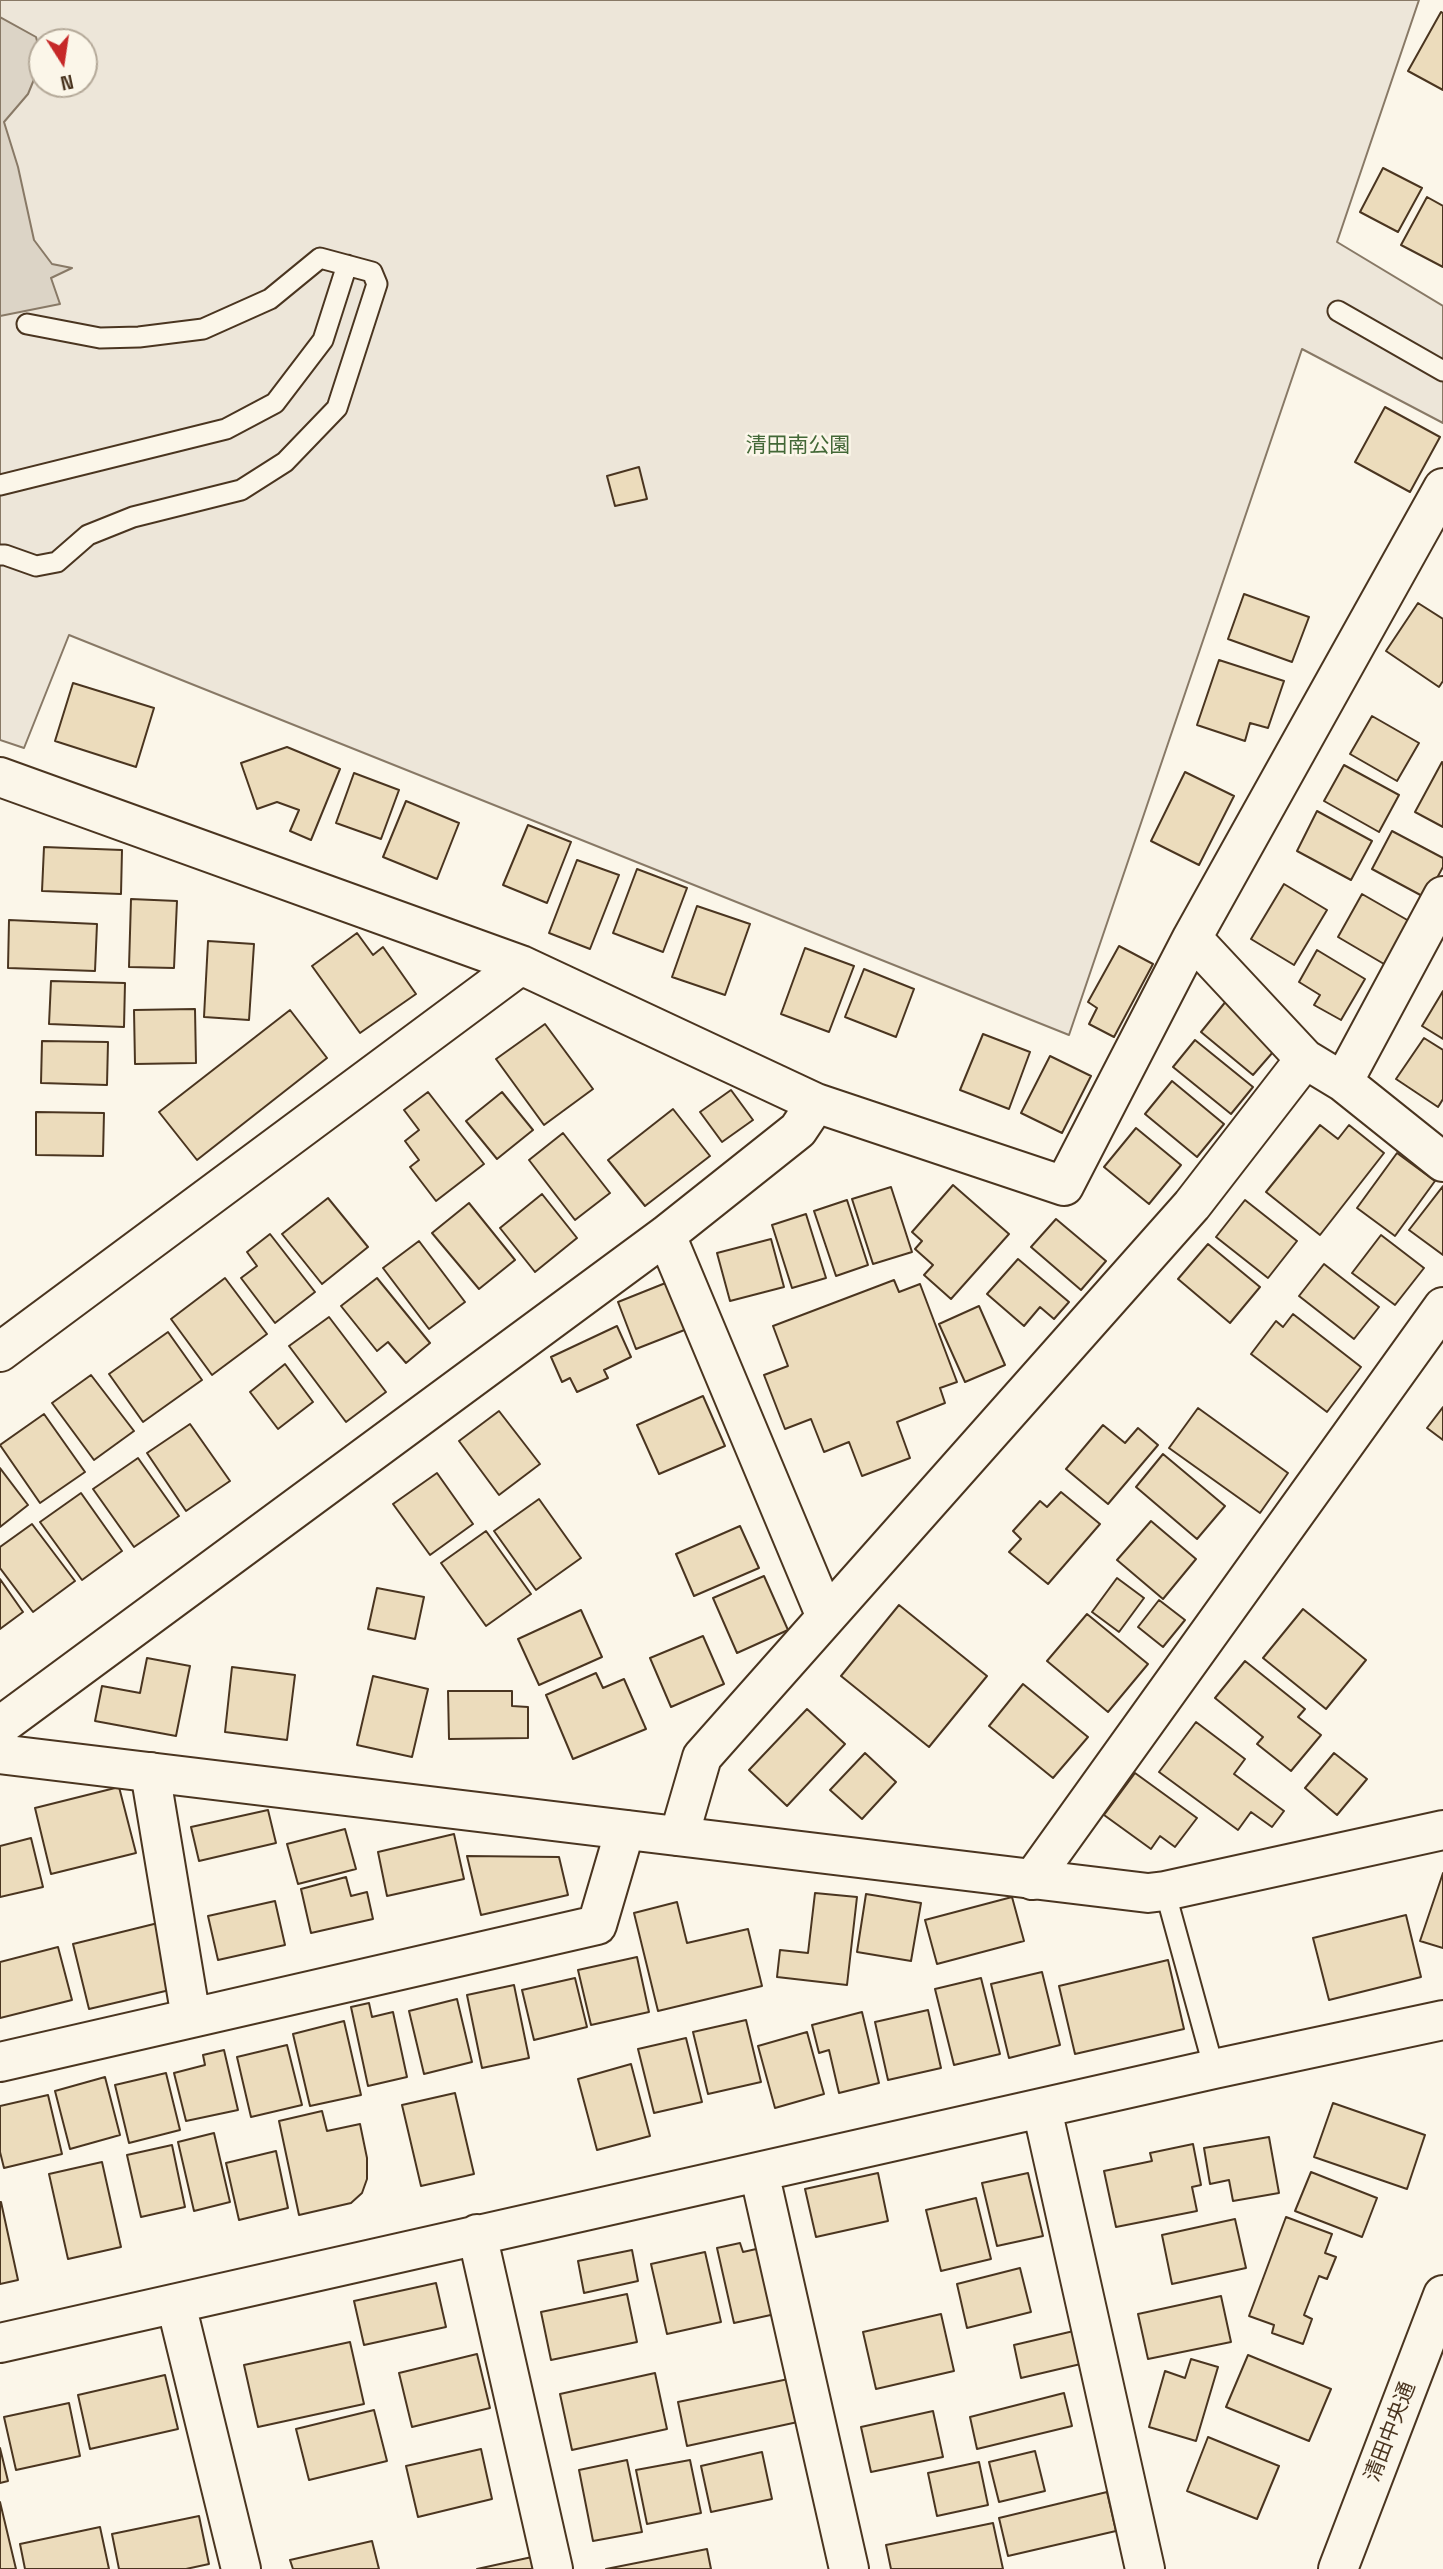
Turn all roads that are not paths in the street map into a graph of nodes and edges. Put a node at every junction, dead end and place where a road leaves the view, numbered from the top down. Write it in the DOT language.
graph roads {
  1 [pos="347,265"];
  2 [pos="1338,311"];
  3 [pos="27,324"];
  4 [pos="1443,371"];
  5 [pos="0,485"];
  6 [pos="1443,488"];
  7 [pos="0,555"];
  8 [pos="0,777"];
  9 [pos="1443,896"];
  10 [pos="1192,938"];
  11 [pos="521,965"];
  12 [pos="1305,1059"];
  13 [pos="1343,1082"];
  14 [pos="816,1103"];
  15 [pos="1443,1162"];
  16 [pos="666,1235"];
  17 [pos="1443,1307"];
  18 [pos="0,1352"];
  19 [pos="826,1617"];
  20 [pos="0,1726"];
  21 [pos="0,1754"];
  22 [pos="150,1772"];
  23 [pos="625,1830"];
  24 [pos="1443,1830"];
  25 [pos="679,1836"];
  26 [pos="1032,1880"];
  27 [pos="1166,1891"];
  28 [pos="191,2018"];
  29 [pos="1443,2020"];
  30 [pos="0,2062"];
  31 [pos="1214,2069"];
  32 [pos="1042,2109"];
  33 [pos="759,2172"];
  34 [pos="477,2234"];
  35 [pos="1443,2295"];
  36 [pos="176,2304"];
  37 [pos="0,2343"];
  38 [pos="241,2569"];
  39 [pos="553,2569"];
  40 [pos="849,2569"];
  41 [pos="1145,2569"];
  42 [pos="1338,2569"];
  1 -- 3 [label="lane"];
  1 -- 5 [label="lane"];
  1 -- 7 [label="lane"];
  2 -- 4 [label="lane"];
  6 -- 10 [label="street"];
  8 -- 11 [label="street"];
  9 -- 13 [label="street"];
  10 -- 12 [label="street"];
  10 -- 14 [label="street"];
  11 -- 14 [label="street"];
  11 -- 18 [label="street"];
  12 -- 13 [label="street"];
  12 -- 19 [label="street"];
  13 -- 15 [label="street"];
  14 -- 16 [label="street"];
  16 -- 19 [label="street"];
  16 -- 20 [label="street"];
  17 -- 26 [label="street"];
  19 -- 25 [label="street"];
  21 -- 22 [label="street"];
  22 -- 23 [label="street"];
  22 -- 28 [label="street"];
  23 -- 25 [label="street"];
  23 -- 28 [label="street"];
  24 -- 27 [label="street"];
  25 -- 26 [label="street"];
  26 -- 27 [label="street"];
  27 -- 31 [label="lane"];
  28 -- 30 [label="street"];
  29 -- 31 [label="street"];
  31 -- 32 [label="street"];
  32 -- 33 [label="street"];
  32 -- 41 [label="street"];
  33 -- 34 [label="street"];
  33 -- 40 [label="street"];
  34 -- 36 [label="street"];
  34 -- 39 [label="street"];
  35 -- 42 [label="street, 清田中央通"];
  36 -- 37 [label="street"];
  36 -- 38 [label="street"];
}
